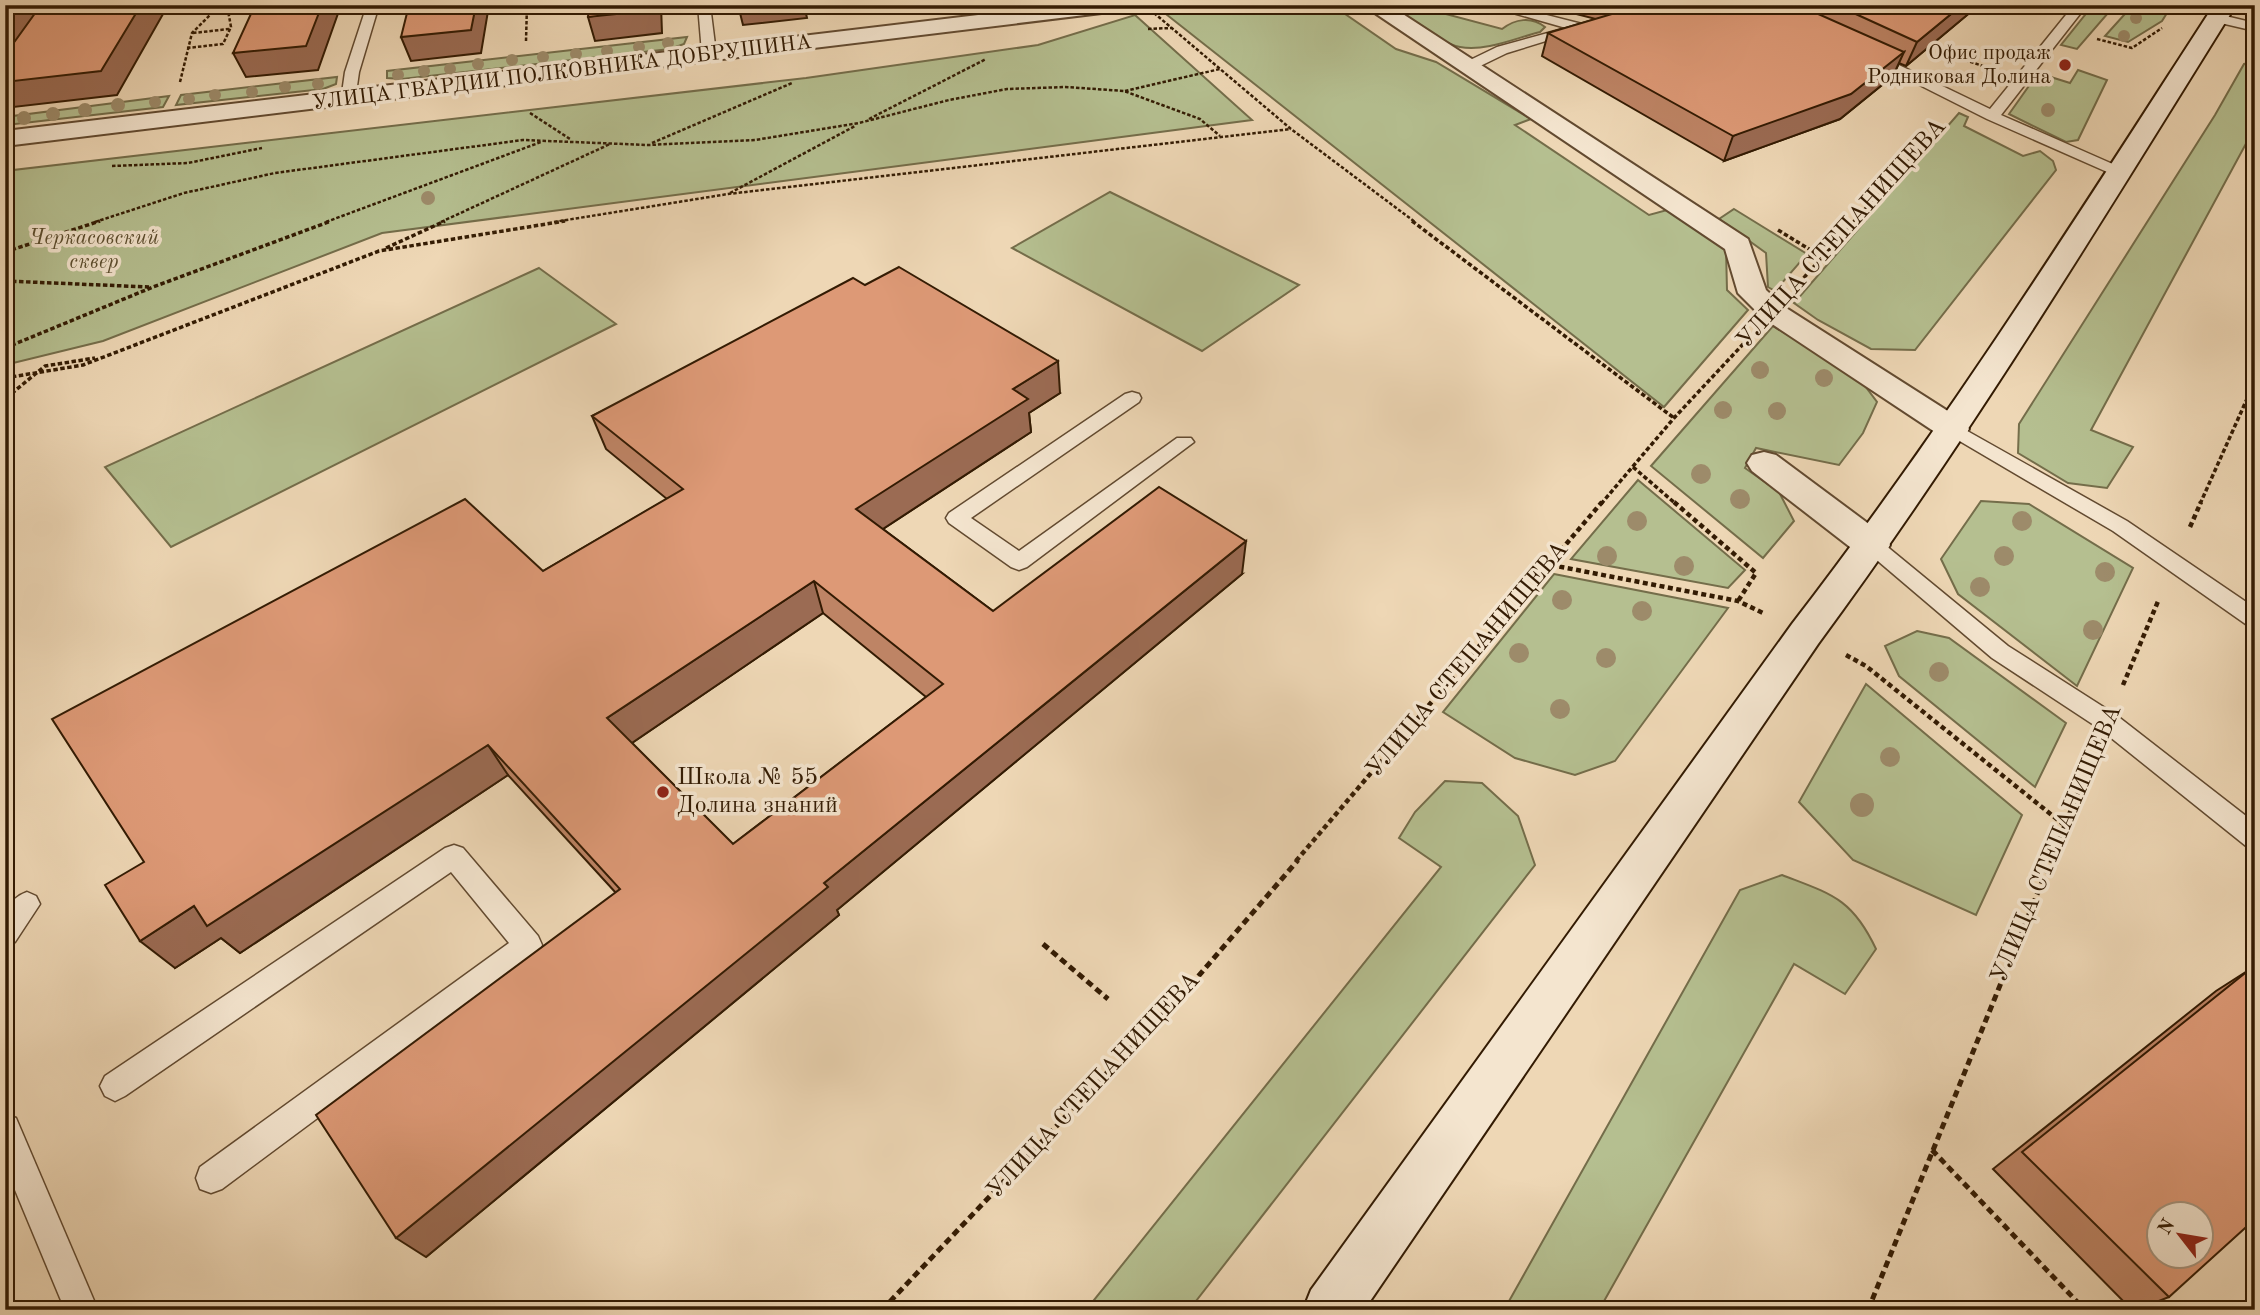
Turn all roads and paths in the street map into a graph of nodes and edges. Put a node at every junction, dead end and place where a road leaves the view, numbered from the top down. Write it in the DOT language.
graph roads {
  1 [pos="220,5"];
  2 [pos="227,5"];
  3 [pos="373,5"];
  4 [pos="527,5"];
  5 [pos="704,5"];
  6 [pos="1118,5"];
  7 [pos="1146,5"];
  8 [pos="1374,5"];
  9 [pos="1490,5"];
  10 [pos="2081,5"];
  11 [pos="1090,7"];
  12 [pos="2221,11"];
  13 [pos="2169,23"];
  14 [pos="2255,27"];
  15 [pos="230,29"];
  16 [pos="192,33"];
  17 [pos="2052,45"];
  18 [pos="187,48"];
  19 [pos="1855,50"];
  20 [pos="526,52"];
  21 [pos="709,53"];
  22 [pos="993,55"];
  23 [pos="1997,58"];
  24 [pos="1469,66"];
  25 [pos="1220,69"];
  26 [pos="794,83"];
  27 [pos="1124,91"];
  28 [pos="348,100"];
  29 [pos="1963,100"];
  30 [pos="527,110"];
  31 [pos="1992,116"];
  32 [pos="162,121"];
  33 [pos="859,123"];
  34 [pos="1291,129"];
  35 [pos="1221,137"];
  36 [pos="5,139"];
  37 [pos="545,140"];
  38 [pos="571,140"];
  39 [pos="612,143"];
  40 [pos="648,145"];
  41 [pos="2119,173"];
  42 [pos="728,194"];
  43 [pos="379,251"];
  44 [pos="5,252"];
  45 [pos="5,281"];
  46 [pos="153,287"];
  47 [pos="1773,312"];
  48 [pos="5,348"];
  49 [pos="37,373"];
  50 [pos="5,378"];
  51 [pos="2255,381"];
  52 [pos="5,395"];
  53 [pos="1132,398"];
  54 [pos="1674,418"];
  55 [pos="1953,429"];
  56 [pos="1184,442"];
  57 [pos="1765,463"];
  58 [pos="1633,467"];
  59 [pos="1872,545"];
  60 [pos="2173,564"];
  61 [pos="1738,601"];
  62 [pos="2255,619"];
  63 [pos="2108,723"];
  64 [pos="2255,838"];
  65 [pos="27,904"];
  66 [pos="5,933"];
  67 [pos="1044,944"];
  68 [pos="1108,999"];
  69 [pos="115,1086"];
  70 [pos="5,1129"];
  71 [pos="1932,1150"];
  72 [pos="211,1178"];
  73 [pos="82,1310"];
  74 [pos="882,1310"];
  75 [pos="1331,1310"];
  76 [pos="1868,1310"];
  77 [pos="2085,1310"];
  1 -- 16 [label="path"];
  2 -- 15 [label="path"];
  3 -- 28 [label="lane"];
  4 -- 20 [label="path"];
  5 -- 21 [label="lane"];
  6 -- 11 [label="street, УЛИЦА ГВАРДИИ ПОЛКОВНИКА ДОБРУШИНА"];
  7 -- 25 [label="path"];
  8 -- 24 [label="street"];
  9 -- 24 [label="lane"];
  10 -- 17 [label="lane"];
  11 -- 21 [label="street, УЛИЦА ГВАРДИИ ПОЛКОВНИКА ДОБРУШИНА"];
  12 -- 14 [label="lane"];
  12 -- 41 [label="street"];
  13 -- 17 [label="path"];
  15 -- 16 [label="path"];
  15 -- 18 [label="path"];
  16 -- 18 [label="path"];
  17 -- 31 [label="lane"];
  18 -- 32 [label="path"];
  19 -- 29 [label="lane"];
  21 -- 28 [label="street, УЛИЦА ГВАРДИИ ПОЛКОВНИКА ДОБРУШИНА"];
  22 -- 33 [label="path"];
  23 -- 29 [label="path, УЛИЦА СТЕПАНИЩЕВА"];
  24 -- 47 [label="street"];
  25 -- 27 [label="path"];
  25 -- 34 [label="path"];
  26 -- 40 [label="path"];
  27 -- 33 [label="path"];
  27 -- 35 [label="path"];
  28 -- 32 [label="street, УЛИЦА ГВАРДИИ ПОЛКОВНИКА ДОБРУШИНА"];
  29 -- 31 [label="lane"];
  29 -- 47 [label="path, УЛИЦА СТЕПАНИЩЕВА"];
  30 -- 38 [label="path"];
  31 -- 41 [label="lane"];
  32 -- 36 [label="street, УЛИЦА ГВАРДИИ ПОЛКОВНИКА ДОБРУШИНА"];
  33 -- 40 [label="path"];
  33 -- 42 [label="path"];
  34 -- 35 [label="path"];
  34 -- 54 [label="path"];
  35 -- 42 [label="path"];
  37 -- 38 [label="path"];
  37 -- 44 [label="path"];
  37 -- 46 [label="path"];
  38 -- 39 [label="path"];
  39 -- 40 [label="path"];
  39 -- 43 [label="path"];
  41 -- 55 [label="street"];
  42 -- 43 [label="path"];
  43 -- 49 [label="path"];
  45 -- 46 [label="path"];
  46 -- 48 [label="path"];
  47 -- 54 [label="path, УЛИЦА СТЕПАНИЩЕВА"];
  47 -- 55 [label="street"];
  49 -- 50 [label="path"];
  49 -- 52 [label="path"];
  51 -- 60 [label="path, УЛИЦА СТЕПАНИЩЕВА"];
  53 -- 56 [label="lane"];
  54 -- 58 [label="path, УЛИЦА СТЕПАНИЩЕВА"];
  55 -- 59 [label="street"];
  55 -- 60 [label="lane"];
  57 -- 59 [label="street"];
  58 -- 61 [label="path"];
  58 -- 74 [label="path, УЛИЦА СТЕПАНИЩЕВА"];
  59 -- 63 [label="lane"];
  59 -- 75 [label="street"];
  60 -- 62 [label="lane"];
  60 -- 63 [label="path, УЛИЦА СТЕПАНИЩЕВА"];
  63 -- 64 [label="lane"];
  63 -- 71 [label="path, УЛИЦА СТЕПАНИЩЕВА"];
  65 -- 66 [label="lane"];
  67 -- 68 [label="path"];
  69 -- 72 [label="lane"];
  70 -- 73 [label="lane"];
  71 -- 76 [label="path, УЛИЦА СТЕПАНИЩЕВА"];
  71 -- 77 [label="path"];
}
